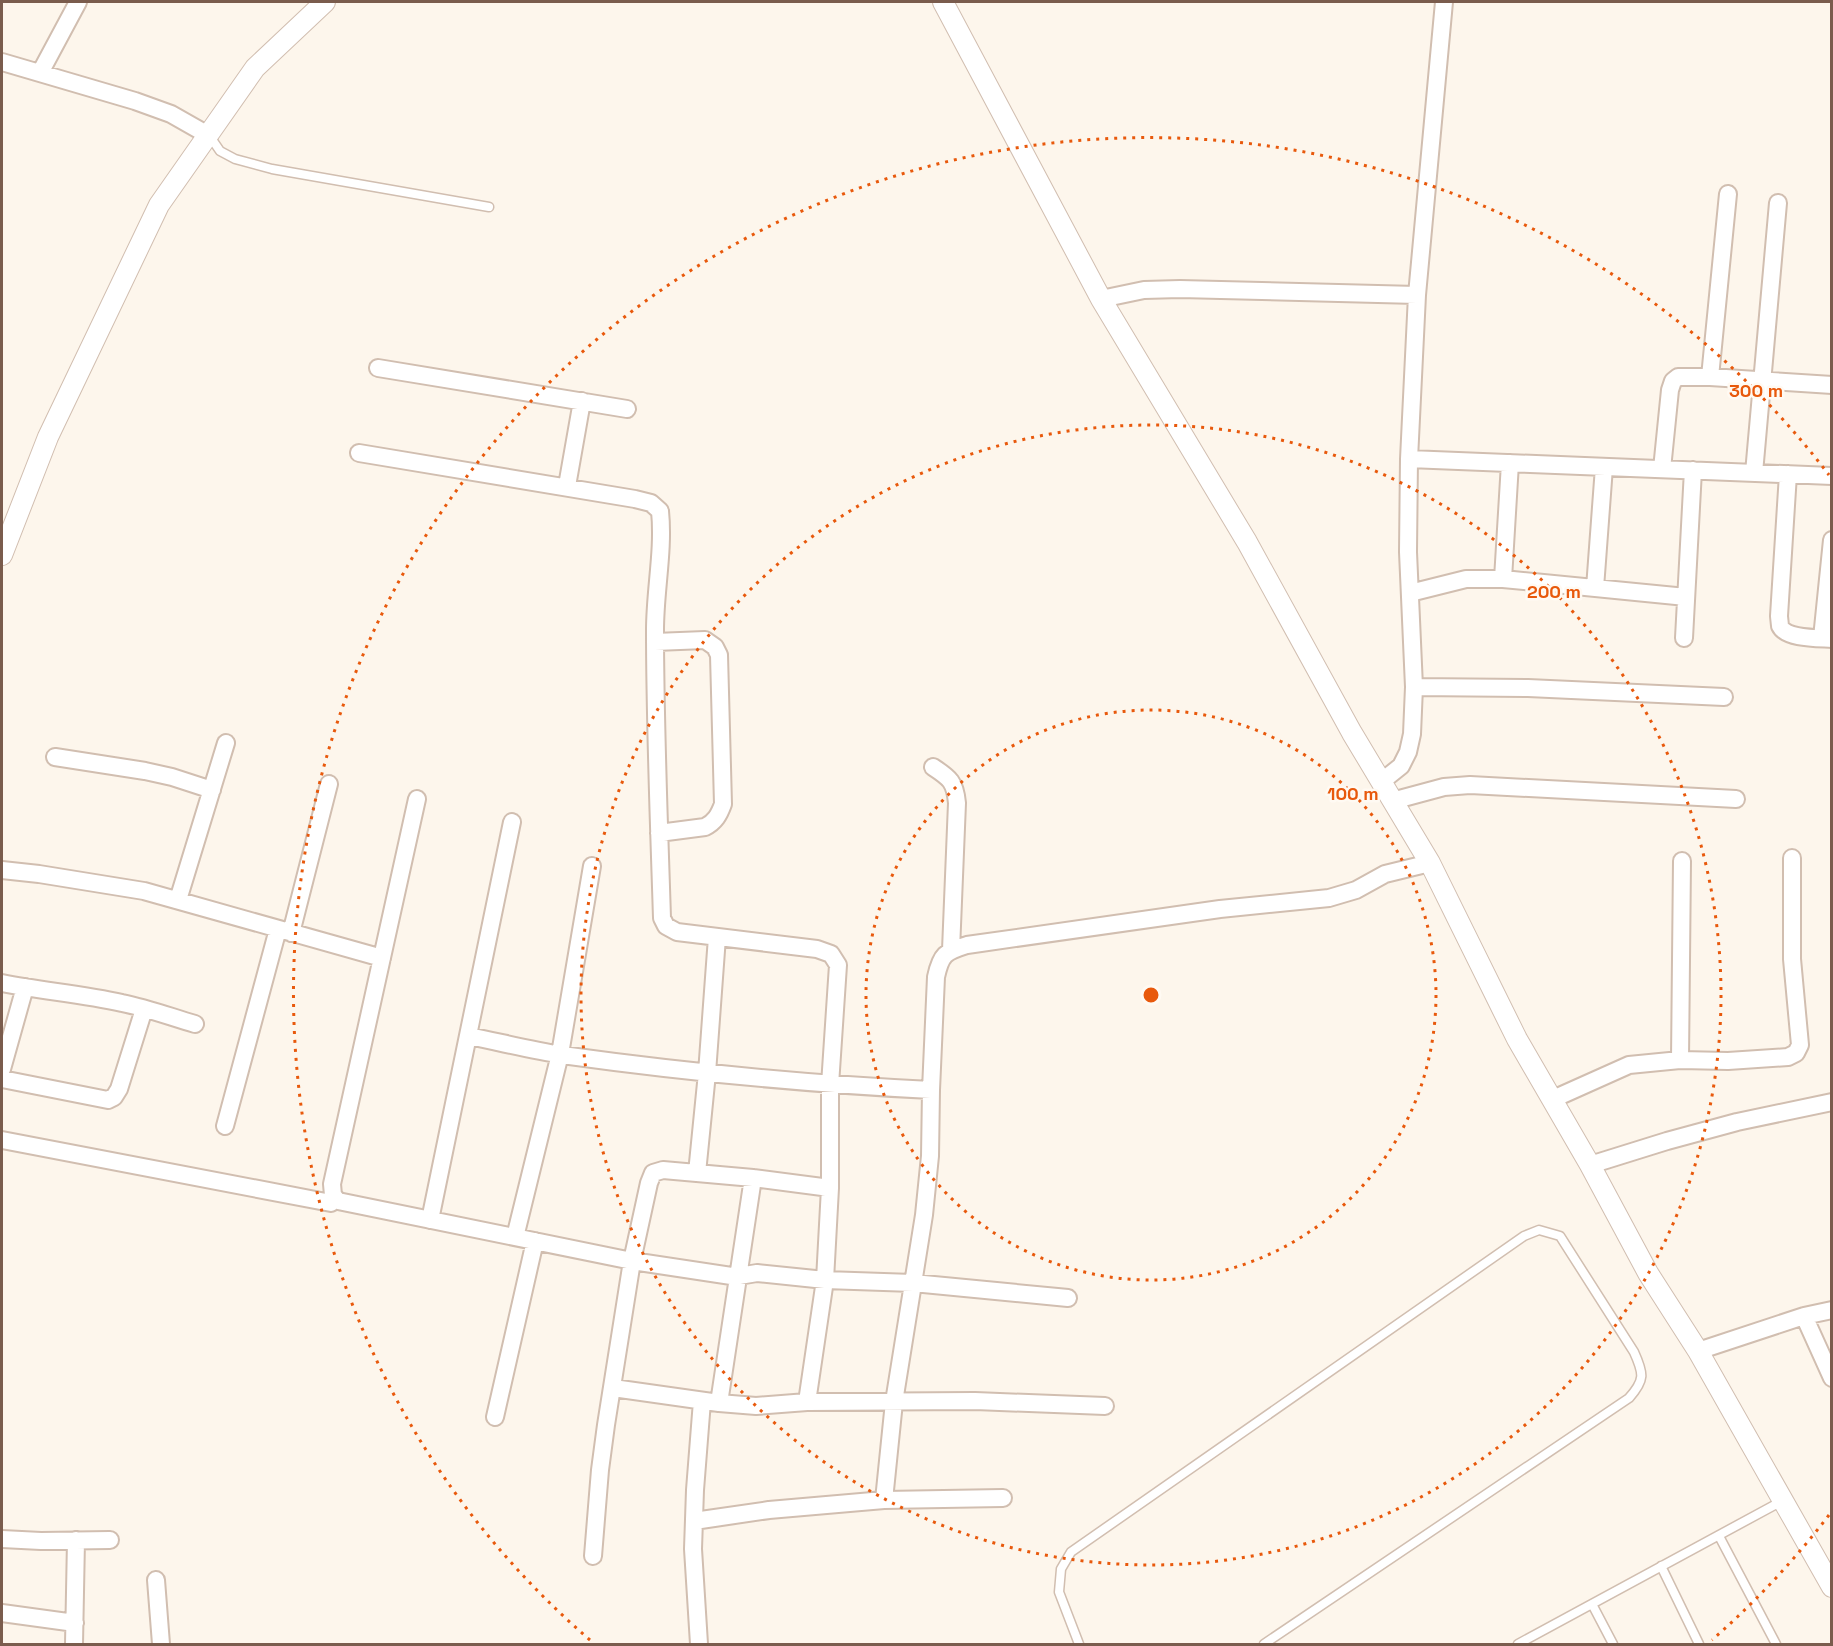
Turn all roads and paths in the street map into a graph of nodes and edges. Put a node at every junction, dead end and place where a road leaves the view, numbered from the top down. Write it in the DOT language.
graph roads {
  1 [pos="78,2"];
  2 [pos="325,2"];
  3 [pos="943,2"];
  4 [pos="1444,2"];
  5 [pos="2,62"];
  6 [pos="40,73"];
  7 [pos="208,135"];
  8 [pos="1728,194"];
  9 [pos="1778,203"];
  10 [pos="489,207"];
  11 [pos="1417,295"];
  12 [pos="1101,299"];
  13 [pos="378,368"];
  14 [pos="1710,377"];
  15 [pos="1762,381"];
  16 [pos="1832,385"];
  17 [pos="582,401"];
  18 [pos="627,409"];
  19 [pos="359,453"];
  20 [pos="1409,459"];
  21 [pos="1510,463"];
  22 [pos="1604,467"];
  23 [pos="1662,469"];
  24 [pos="1693,470"];
  25 [pos="1754,473"];
  26 [pos="1788,474"];
  27 [pos="1832,476"];
  28 [pos="567,486"];
  29 [pos="1832,540"];
  30 [pos="2,555"];
  31 [pos="1503,579"];
  32 [pos="1595,588"];
  33 [pos="1410,593"];
  34 [pos="1686,597"];
  35 [pos="1684,638"];
  36 [pos="1827,639"];
  37 [pos="655,642"];
  38 [pos="1414,687"];
  39 [pos="1724,697"];
  40 [pos="226,743"];
  41 [pos="56,757"];
  42 [pos="933,767"];
  43 [pos="1382,782"];
  44 [pos="329,784"];
  45 [pos="212,790"];
  46 [pos="417,799"];
  47 [pos="1736,799"];
  48 [pos="1392,801"];
  49 [pos="512,822"];
  50 [pos="659,833"];
  51 [pos="1792,858"];
  52 [pos="1682,861"];
  53 [pos="1430,863"];
  54 [pos="592,866"];
  55 [pos="2,870"];
  56 [pos="178,900"];
  57 [pos="285,931"];
  58 [pos="717,937"];
  59 [pos="951,950"];
  60 [pos="382,958"];
  61 [pos="2,983"];
  62 [pos="25,987"];
  63 [pos="144,1009"];
  64 [pos="195,1024"];
  65 [pos="468,1036"];
  66 [pos="560,1054"];
  67 [pos="1680,1060"];
  68 [pos="2,1069"];
  69 [pos="707,1073"];
  70 [pos="2,1079"];
  71 [pos="830,1085"];
  72 [pos="931,1090"];
  73 [pos="1553,1099"];
  74 [pos="1832,1102"];
  75 [pos="225,1126"];
  76 [pos="2,1140"];
  77 [pos="1590,1165"];
  78 [pos="697,1173"];
  79 [pos="753,1178"];
  80 [pos="831,1188"];
  81 [pos="331,1203"];
  82 [pos="430,1220"];
  83 [pos="515,1237"];
  84 [pos="535,1241"];
  85 [pos="632,1261"];
  86 [pos="738,1277"];
  87 [pos="825,1280"];
  88 [pos="913,1283"];
  89 [pos="1068,1298"];
  90 [pos="1832,1310"];
  91 [pos="1804,1316"];
  92 [pos="1698,1351"];
  93 [pos="1832,1378"];
  94 [pos="613,1388"];
  95 [pos="702,1401"];
  96 [pos="807,1402"];
  97 [pos="894,1402"];
  98 [pos="719,1403"];
  99 [pos="1105,1406"];
  100 [pos="495,1417"];
  101 [pos="1003,1498"];
  102 [pos="884,1500"];
  103 [pos="1782,1501"];
  104 [pos="694,1521"];
  105 [pos="1719,1536"];
  106 [pos="2,1539"];
  107 [pos="76,1540"];
  108 [pos="110,1540"];
  109 [pos="593,1556"];
  110 [pos="1661,1566"];
  111 [pos="156,1580"];
  112 [pos="1832,1587"];
  113 [pos="1592,1604"];
  114 [pos="2,1613"];
  115 [pos="75,1623"];
  116 [pos="74,1644"];
  117 [pos="161,1644"];
  118 [pos="699,1644"];
  119 [pos="1079,1644"];
  120 [pos="1263,1644"];
  121 [pos="1518,1644"];
  122 [pos="1613,1644"];
  123 [pos="1699,1644"];
  124 [pos="1776,1644"];
  1 -- 6 [label="street"];
  2 -- 7 [label="street"];
  3 -- 12 [label="street"];
  4 -- 11 [label="street"];
  5 -- 6 [label="street"];
  6 -- 7 [label="street"];
  7 -- 10 [label="lane"];
  7 -- 30 [label="street"];
  8 -- 14 [label="street"];
  9 -- 15 [label="street"];
  11 -- 12 [label="street"];
  11 -- 20 [label="street"];
  12 -- 43 [label="street"];
  13 -- 17 [label="street"];
  14 -- 15 [label="street"];
  14 -- 23 [label="street"];
  15 -- 16 [label="street"];
  15 -- 25 [label="street"];
  17 -- 18 [label="street"];
  17 -- 28 [label="street"];
  19 -- 28 [label="street"];
  20 -- 21 [label="street"];
  20 -- 33 [label="street"];
  21 -- 22 [label="street"];
  21 -- 31 [label="street"];
  22 -- 23 [label="street"];
  22 -- 32 [label="street"];
  23 -- 24 [label="street"];
  24 -- 25 [label="street"];
  24 -- 34 [label="street"];
  25 -- 26 [label="street"];
  26 -- 27 [label="street"];
  26 -- 36 [label="street"];
  28 -- 37 [label="street"];
  29 -- 36 [label="street"];
  31 -- 32 [label="street"];
  31 -- 33 [label="street"];
  32 -- 34 [label="street"];
  33 -- 38 [label="street"];
  34 -- 35 [label="street"];
  37 -- 50 [label="street"];
  37 -- 50 [label="street"];
  38 -- 39 [label="street"];
  38 -- 43 [label="street"];
  40 -- 45 [label="street"];
  41 -- 45 [label="street"];
  42 -- 59 [label="street"];
  43 -- 48 [label="street"];
  44 -- 57 [label="street"];
  45 -- 56 [label="street"];
  46 -- 60 [label="street"];
  47 -- 48 [label="street"];
  48 -- 53 [label="street"];
  49 -- 65 [label="street"];
  50 -- 58 [label="street"];
  51 -- 67 [label="street"];
  52 -- 67 [label="street"];
  53 -- 59 [label="street"];
  53 -- 73 [label="street"];
  54 -- 66 [label="street"];
  55 -- 56 [label="street"];
  56 -- 57 [label="street"];
  57 -- 60 [label="street"];
  57 -- 75 [label="street"];
  58 -- 69 [label="street"];
  58 -- 71 [label="street"];
  59 -- 72 [label="street"];
  60 -- 82 [label="street"];
  61 -- 62 [label="street"];
  62 -- 63 [label="street"];
  62 -- 68 [label="street"];
  63 -- 64 [label="street"];
  63 -- 70 [label="street"];
  65 -- 66 [label="street"];
  65 -- 82 [label="street"];
  66 -- 69 [label="street"];
  66 -- 83 [label="street"];
  67 -- 73 [label="street"];
  69 -- 71 [label="street"];
  69 -- 78 [label="street"];
  71 -- 72 [label="street"];
  71 -- 80 [label="street"];
  72 -- 88 [label="street"];
  73 -- 77 [label="street"];
  74 -- 77 [label="street"];
  76 -- 81 [label="street"];
  77 -- 92 [label="street"];
  78 -- 79 [label="street"];
  78 -- 85 [label="street"];
  79 -- 80 [label="street"];
  79 -- 86 [label="street"];
  80 -- 87 [label="street"];
  82 -- 83 [label="street"];
  83 -- 84 [label="street"];
  84 -- 85 [label="street"];
  84 -- 100 [label="street"];
  85 -- 86 [label="street"];
  85 -- 94 [label="street"];
  86 -- 87 [label="street"];
  86 -- 98 [label="street"];
  87 -- 88 [label="street"];
  87 -- 96 [label="street"];
  88 -- 89 [label="street"];
  88 -- 97 [label="street"];
  90 -- 91 [label="street"];
  91 -- 92 [label="street"];
  91 -- 93 [label="street"];
  92 -- 103 [label="street"];
  94 -- 95 [label="street"];
  94 -- 109 [label="street"];
  95 -- 98 [label="street"];
  95 -- 104 [label="street"];
  96 -- 97 [label="street"];
  96 -- 98 [label="street"];
  97 -- 99 [label="street"];
  97 -- 102 [label="street"];
  101 -- 102 [label="street"];
  102 -- 104 [label="street"];
  103 -- 105 [label="lane"];
  103 -- 112 [label="street"];
  104 -- 118 [label="street"];
  105 -- 110 [label="lane"];
  105 -- 124 [label="lane"];
  106 -- 107 [label="street"];
  107 -- 108 [label="street"];
  107 -- 115 [label="street"];
  110 -- 113 [label="lane"];
  110 -- 123 [label="lane"];
  111 -- 117 [label="street"];
  113 -- 121 [label="lane"];
  113 -- 122 [label="lane"];
  114 -- 115 [label="street"];
  115 -- 116 [label="street"];
  119 -- 120 [label="lane"];
}
